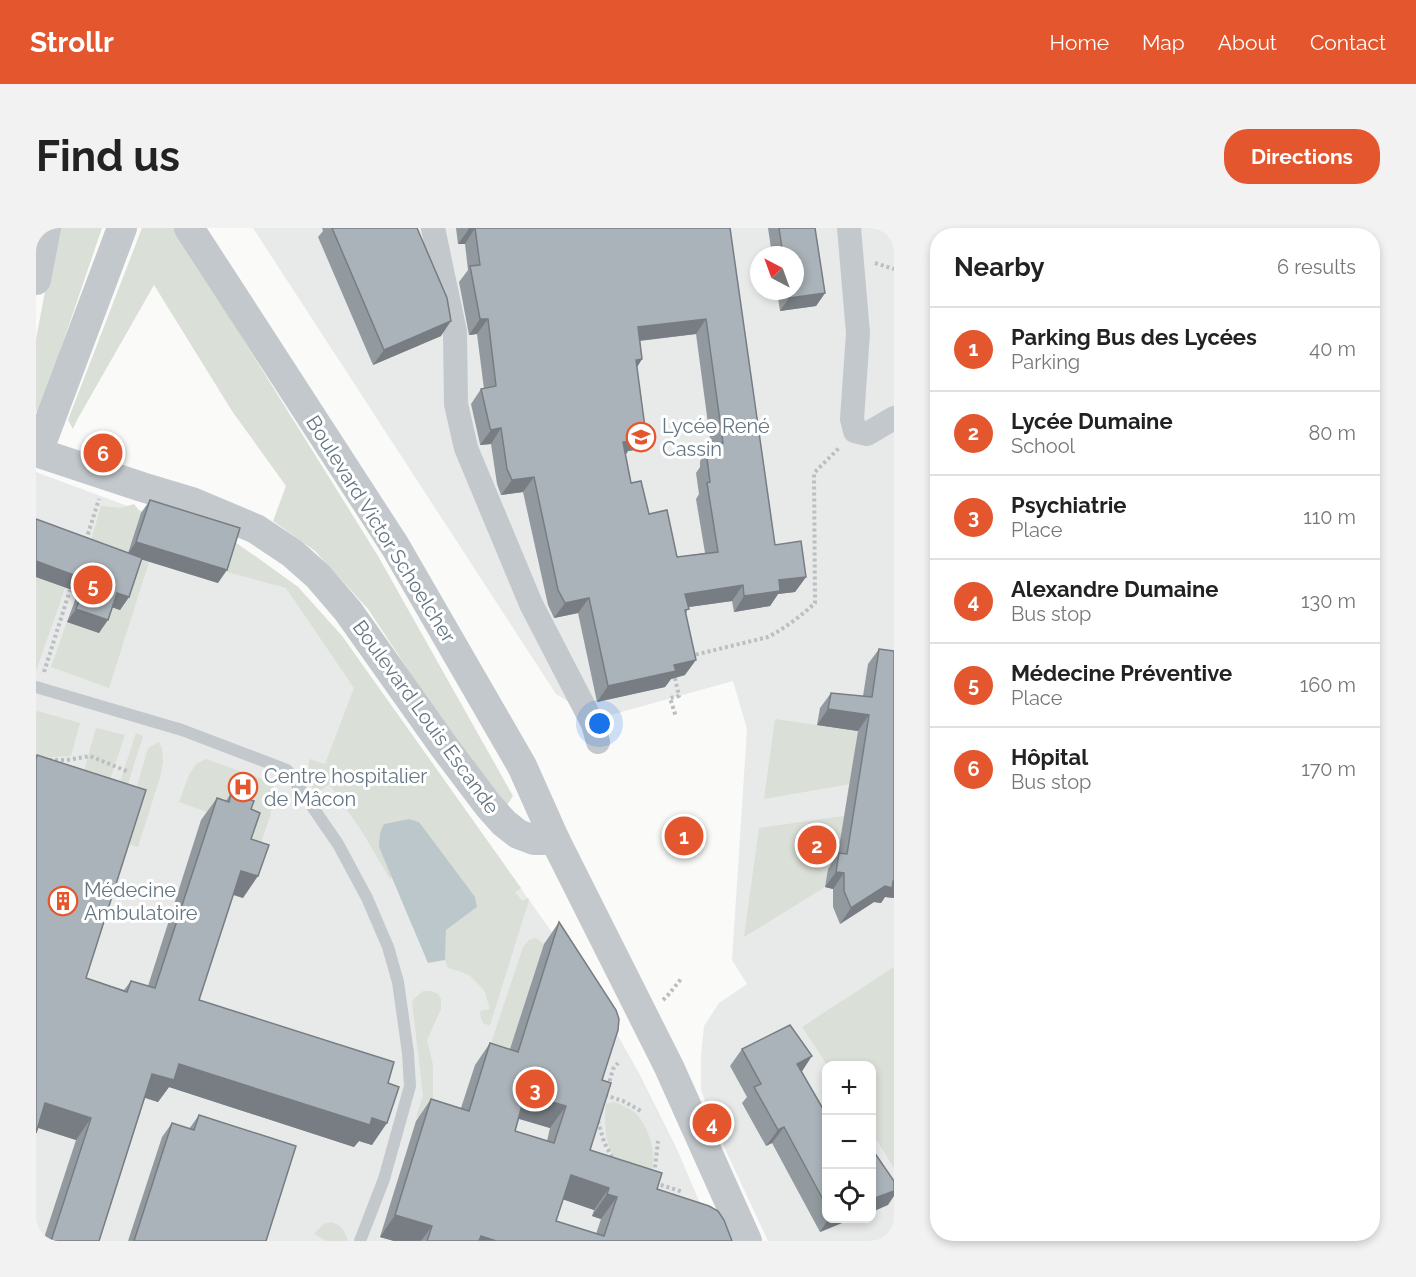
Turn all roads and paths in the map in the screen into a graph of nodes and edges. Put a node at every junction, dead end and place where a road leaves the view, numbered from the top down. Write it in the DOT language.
graph roads {
  1 [pos="46,228"];
  2 [pos="122,228"];
  3 [pos="189,228"];
  4 [pos="433,228"];
  5 [pos="849,228"];
  6 [pos="36,280"];
  7 [pos="894,418"];
  8 [pos="855,431"];
  9 [pos="36,454"];
  10 [pos="107,476"];
  11 [pos="86,542"];
  12 [pos="70,590"];
  13 [pos="681,658"];
  14 [pos="675,678"];
  15 [pos="37,687"];
  16 [pos="676,717"];
  17 [pos="598,742"];
  18 [pos="44,761"];
  19 [pos="129,772"];
  20 [pos="555,840"];
  21 [pos="681,979"];
  22 [pos="660,1003"];
  23 [pos="618,1063"];
  24 [pos="605,1095"];
  25 [pos="603,1103"];
  26 [pos="643,1112"];
  27 [pos="594,1130"];
  28 [pos="658,1142"];
  29 [pos="619,1167"];
  30 [pos="651,1175"];
  31 [pos="648,1181"];
  32 [pos="683,1192"];
  33 [pos="360,1241"];
  34 [pos="747,1241"];
  1 -- 6 [label="street"];
  2 -- 9 [label="street"];
  3 -- 20 [label="street, Boulevard Victor Schoelcher"];
  4 -- 17 [label="street"];
  5 -- 8 [label="street"];
  7 -- 8 [label="street"];
  8 -- 13 [label="path"];
  9 -- 10 [label="street, Boulevard Louis Escande"];
  10 -- 11 [label="path"];
  10 -- 20 [label="street, Boulevard Louis Escande"];
  12 -- 15 [label="path"];
  14 -- 16 [label="path"];
  15 -- 33 [label="lane"];
  18 -- 19 [label="path"];
  20 -- 34 [label="street"];
  21 -- 22 [label="path"];
  23 -- 24 [label="path"];
  24 -- 25 [label="path"];
  24 -- 26 [label="path"];
  27 -- 29 [label="path"];
  28 -- 30 [label="path"];
  31 -- 32 [label="path"];
}
